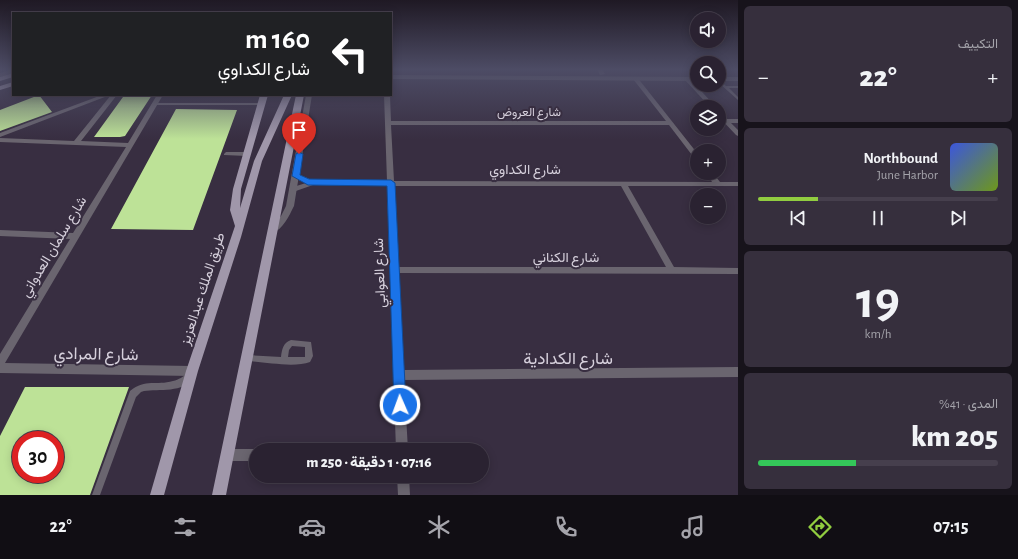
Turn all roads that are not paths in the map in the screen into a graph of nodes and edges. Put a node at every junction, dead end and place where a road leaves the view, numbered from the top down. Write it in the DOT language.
graph roads {
  1 [pos="646,92"];
  2 [pos="700,92"];
  3 [pos="104,96"];
  4 [pos="113,96"];
  5 [pos="159,96"];
  6 [pos="264,96"];
  7 [pos="288,96"];
  8 [pos="300,96"];
  9 [pos="309,96"];
  10 [pos="387,96"];
  11 [pos="707,100"];
  12 [pos="155,104"];
  13 [pos="262,104"];
  14 [pos="726,121"];
  15 [pos="738,121"];
  16 [pos="388,123"];
  17 [pos="670,123"];
  18 [pos="738,134"];
  19 [pos="0,135"];
  20 [pos="0,140"];
  21 [pos="76,143"];
  22 [pos="130,145"];
  23 [pos="690,148"];
  24 [pos="226,154"];
  25 [pos="247,154"];
  26 [pos="296,176"];
  27 [pos="715,180"];
  28 [pos="312,183"];
  29 [pos="391,183"];
  30 [pos="623,184"];
  31 [pos="718,184"];
  32 [pos="738,184"];
  33 [pos="293,190"];
  34 [pos="239,225"];
  35 [pos="273,230"];
  36 [pos="0,233"];
  37 [pos="76,236"];
  38 [pos="394,270"];
  39 [pos="672,271"];
  40 [pos="738,271"];
  41 [pos="247,358"];
  42 [pos="284,360"];
  43 [pos="0,363"];
  44 [pos="0,368"];
  45 [pos="738,372"];
  46 [pos="192,374"];
  47 [pos="399,375"];
  48 [pos="402,443"];
  49 [pos="227,455"];
  50 [pos="249,455"];
  51 [pos="403,483"];
  52 [pos="96,495"];
  53 [pos="157,495"];
  54 [pos="219,495"];
  55 [pos="404,495"];
  1 -- 17 [label="street"];
  2 -- 11 [label="street"];
  3 -- 19 [label="street"];
  4 -- 21 [label="street"];
  5 -- 12 [label="street, شارع سلمان العدواني"];
  6 -- 13 [label="main road"];
  7 -- 34 [label="main road, طريق الملك عبدالعزيز"];
  8 -- 35 [label="main road"];
  9 -- 26 [label="street"];
  10 -- 16 [label="street, شارع العوابي"];
  12 -- 13 [label="lane"];
  12 -- 22 [label="street, شارع سلمان العدواني"];
  13 -- 25 [label="main road"];
  14 -- 15 [label="street"];
  14 -- 18 [label="street"];
  16 -- 17 [label="street, شارع العروض"];
  16 -- 29 [label="street, شارع العوابي"];
  17 -- 23 [label="street"];
  20 -- 21 [label="street"];
  21 -- 22 [label="street"];
  22 -- 37 [label="street, شارع سلمان العدواني"];
  24 -- 25 [label="lane"];
  25 -- 34 [label="main road"];
  26 -- 28 [label="street, شارع الكداوي"];
  26 -- 33 [label="street"];
  27 -- 31 [label="street"];
  28 -- 29 [label="street, شارع الكداوي"];
  28 -- 33 [label="street, شارع الكداوي"];
  29 -- 30 [label="street, شارع الكداوي"];
  29 -- 38 [label="street, شارع العوابي"];
  30 -- 31 [label="street, شارع الكداوي"];
  30 -- 39 [label="street"];
  31 -- 32 [label="street, شارع الكداوي"];
  33 -- 35 [label="street"];
  34 -- 46 [label="main road, طريق الملك عبدالعزيز"];
  35 -- 41 [label="main road"];
  36 -- 37 [label="street"];
  37 -- 43 [label="street, شارع سلمان العدواني"];
  38 -- 39 [label="street, شارع الكناني"];
  38 -- 47 [label="street, شارع العوابي"];
  39 -- 40 [label="street, شارع الكناني"];
  41 -- 42 [label="lane"];
  41 -- 49 [label="main road"];
  44 -- 46 [label="street, شارع المرادي"];
  45 -- 47 [label="street, شارع الكدادية"];
  46 -- 52 [label="lane"];
  46 -- 53 [label="main road, طريق الملك عبدالعزيز"];
  47 -- 48 [label="street, شارع العوابي"];
  49 -- 50 [label="street"];
  49 -- 54 [label="main road"];
  51 -- 55 [label="street"];
}
